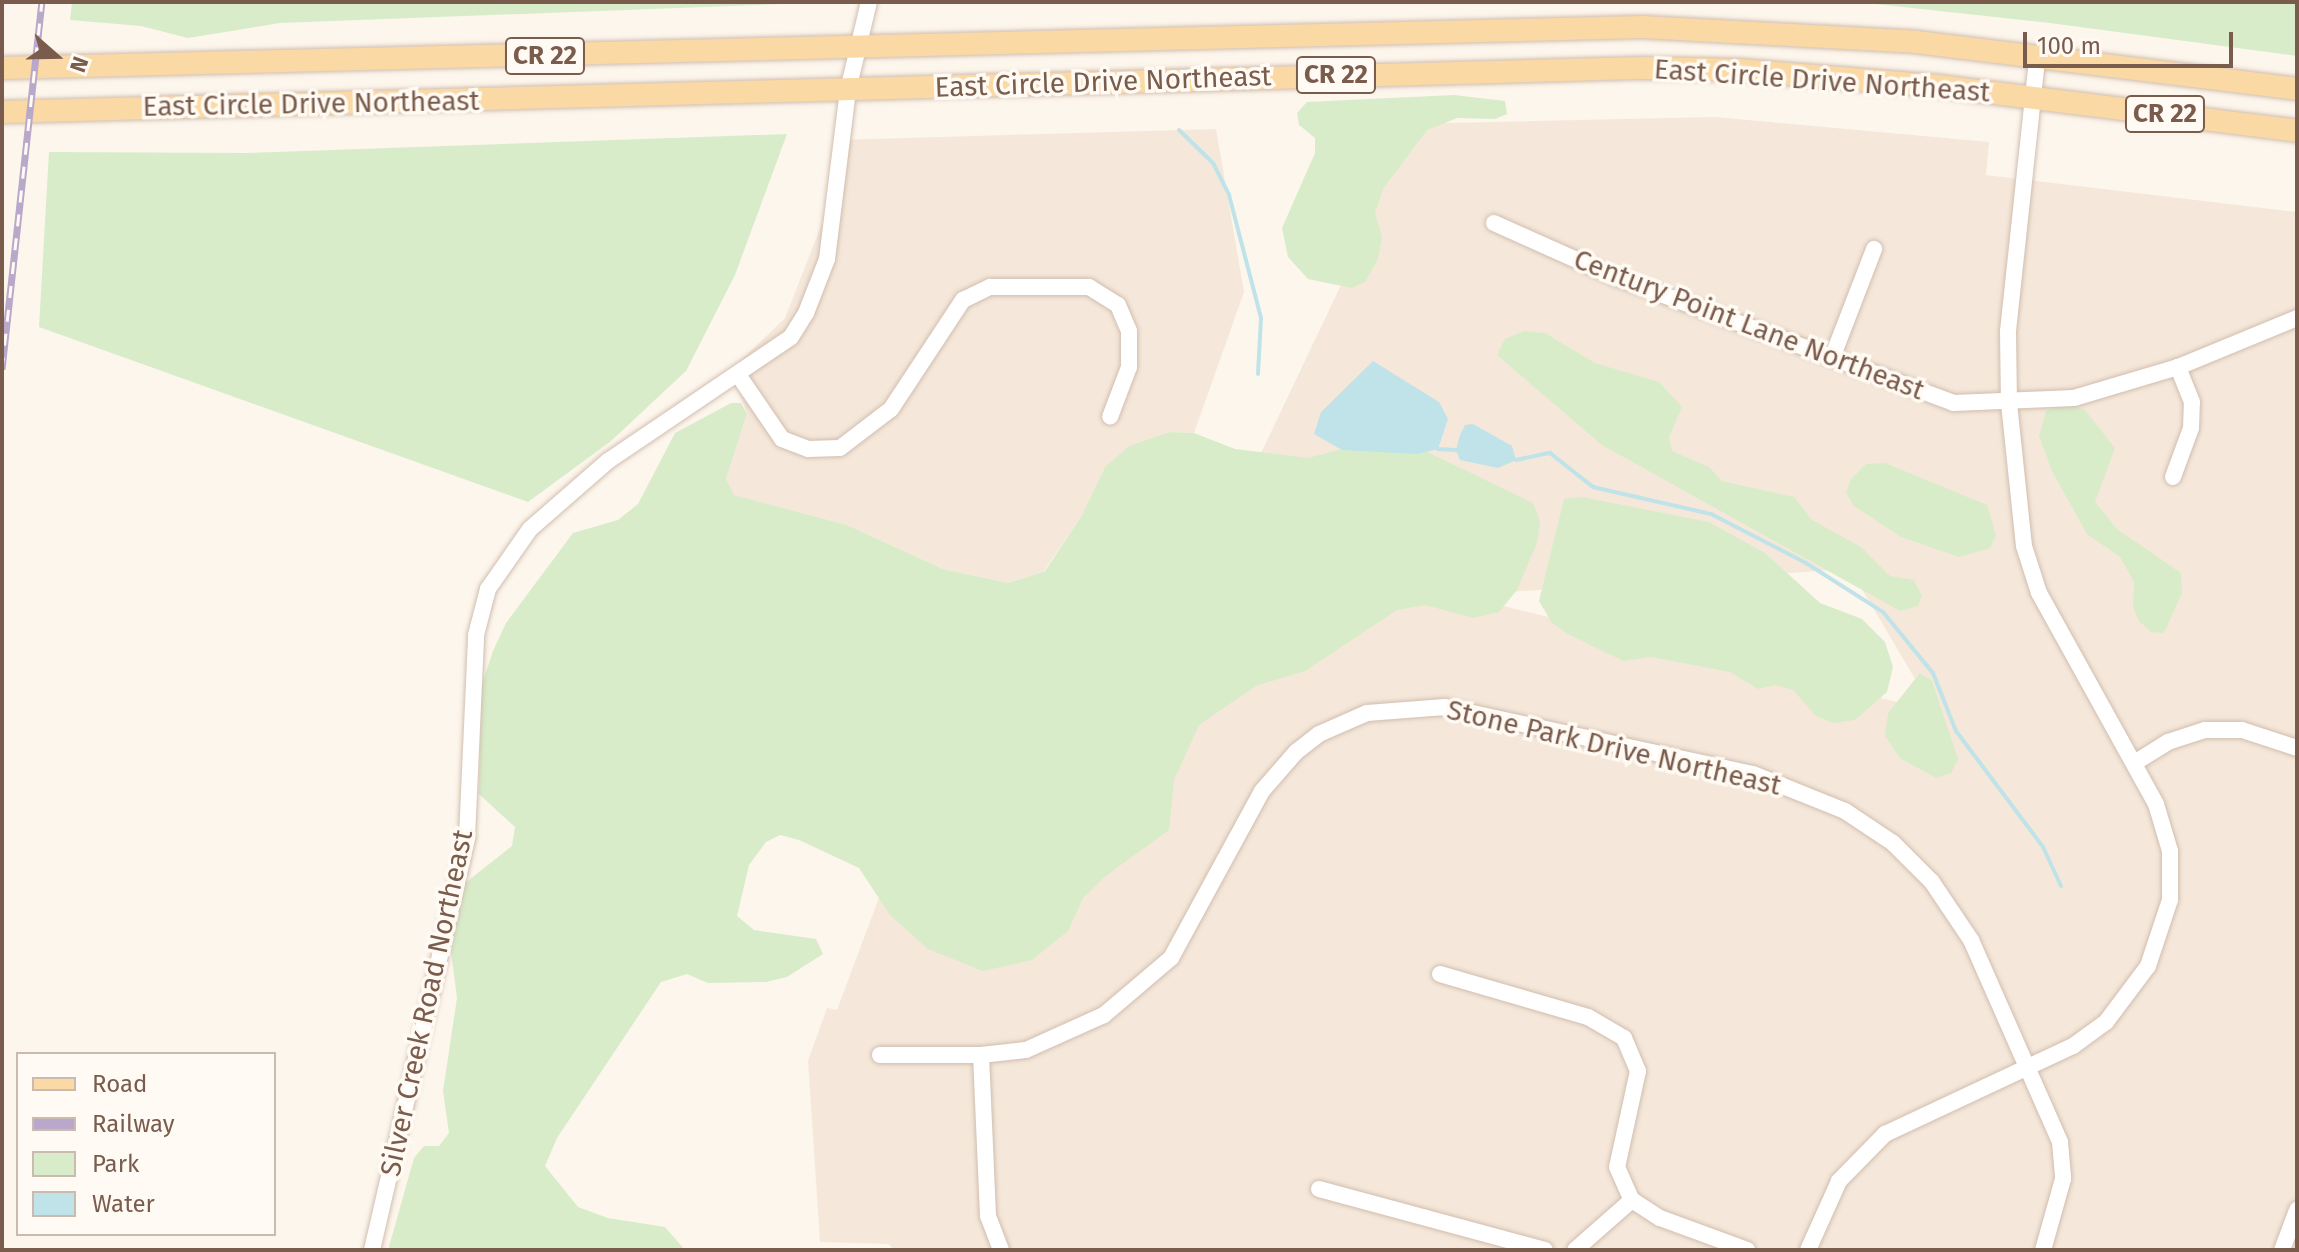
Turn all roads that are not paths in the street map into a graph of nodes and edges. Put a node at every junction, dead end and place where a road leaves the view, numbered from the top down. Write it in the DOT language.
graph roads {
  1 [pos="869,2"];
  2 [pos="857,48"];
  3 [pos="2037,58"];
  4 [pos="2,68"];
  5 [pos="2297,89"];
  6 [pos="848,90"];
  7 [pos="2032,98"];
  8 [pos="2,112"];
  9 [pos="2297,131"];
  10 [pos="1494,223"];
  11 [pos="1874,249"];
  12 [pos="2297,318"];
  13 [pos="1832,358"];
  14 [pos="2178,367"];
  15 [pos="739,376"];
  16 [pos="2009,404"];
  17 [pos="1110,417"];
  18 [pos="2173,477"];
  19 [pos="2297,748"];
  20 [pos="2136,762"];
  21 [pos="1440,974"];
  22 [pos="880,1055"];
  23 [pos="981,1055"];
  24 [pos="2027,1066"];
  25 [pos="1319,1189"];
  26 [pos="1632,1200"];
  27 [pos="2297,1210"];
  28 [pos="372,1250"];
  29 [pos="1001,1250"];
  30 [pos="1545,1250"];
  31 [pos="1575,1250"];
  32 [pos="1747,1250"];
  33 [pos="1808,1250"];
  34 [pos="2043,1250"];
  35 [pos="2282,1250"];
  1 -- 2 [label="street, Silver Creek Road Northeast"];
  2 -- 3 [label="main road, East Circle Drive Northeast / CR 22"];
  2 -- 4 [label="main road, East Circle Drive Northeast / CR 22"];
  2 -- 6 [label="street, Silver Creek Road Northeast"];
  3 -- 5 [label="main road, East Circle Drive Northeast / CR 22"];
  3 -- 7 [label="street"];
  6 -- 7 [label="main road, East Circle Drive Northeast / CR 22"];
  6 -- 8 [label="main road, East Circle Drive Northeast / CR 22"];
  6 -- 15 [label="street, Silver Creek Road Northeast"];
  7 -- 9 [label="main road, East Circle Drive Northeast / CR 22"];
  7 -- 16 [label="street"];
  10 -- 13 [label="street, Century Point Lane Northeast"];
  11 -- 13 [label="street"];
  12 -- 14 [label="street, Century Point Lane Northeast"];
  13 -- 16 [label="street, Century Point Lane Northeast"];
  14 -- 16 [label="street, Century Point Lane Northeast"];
  14 -- 18 [label="street"];
  15 -- 17 [label="street"];
  15 -- 28 [label="street, Silver Creek Road Northeast"];
  16 -- 20 [label="street"];
  19 -- 20 [label="street"];
  20 -- 24 [label="street"];
  21 -- 26 [label="street"];
  22 -- 23 [label="street, Stone Park Drive Northeast"];
  23 -- 24 [label="street, Stone Park Drive Northeast"];
  23 -- 29 [label="street"];
  24 -- 33 [label="street"];
  24 -- 34 [label="street, Stone Park Drive Northeast"];
  25 -- 30 [label="street"];
  26 -- 31 [label="street"];
  26 -- 32 [label="street"];
  27 -- 35 [label="street"];
}
